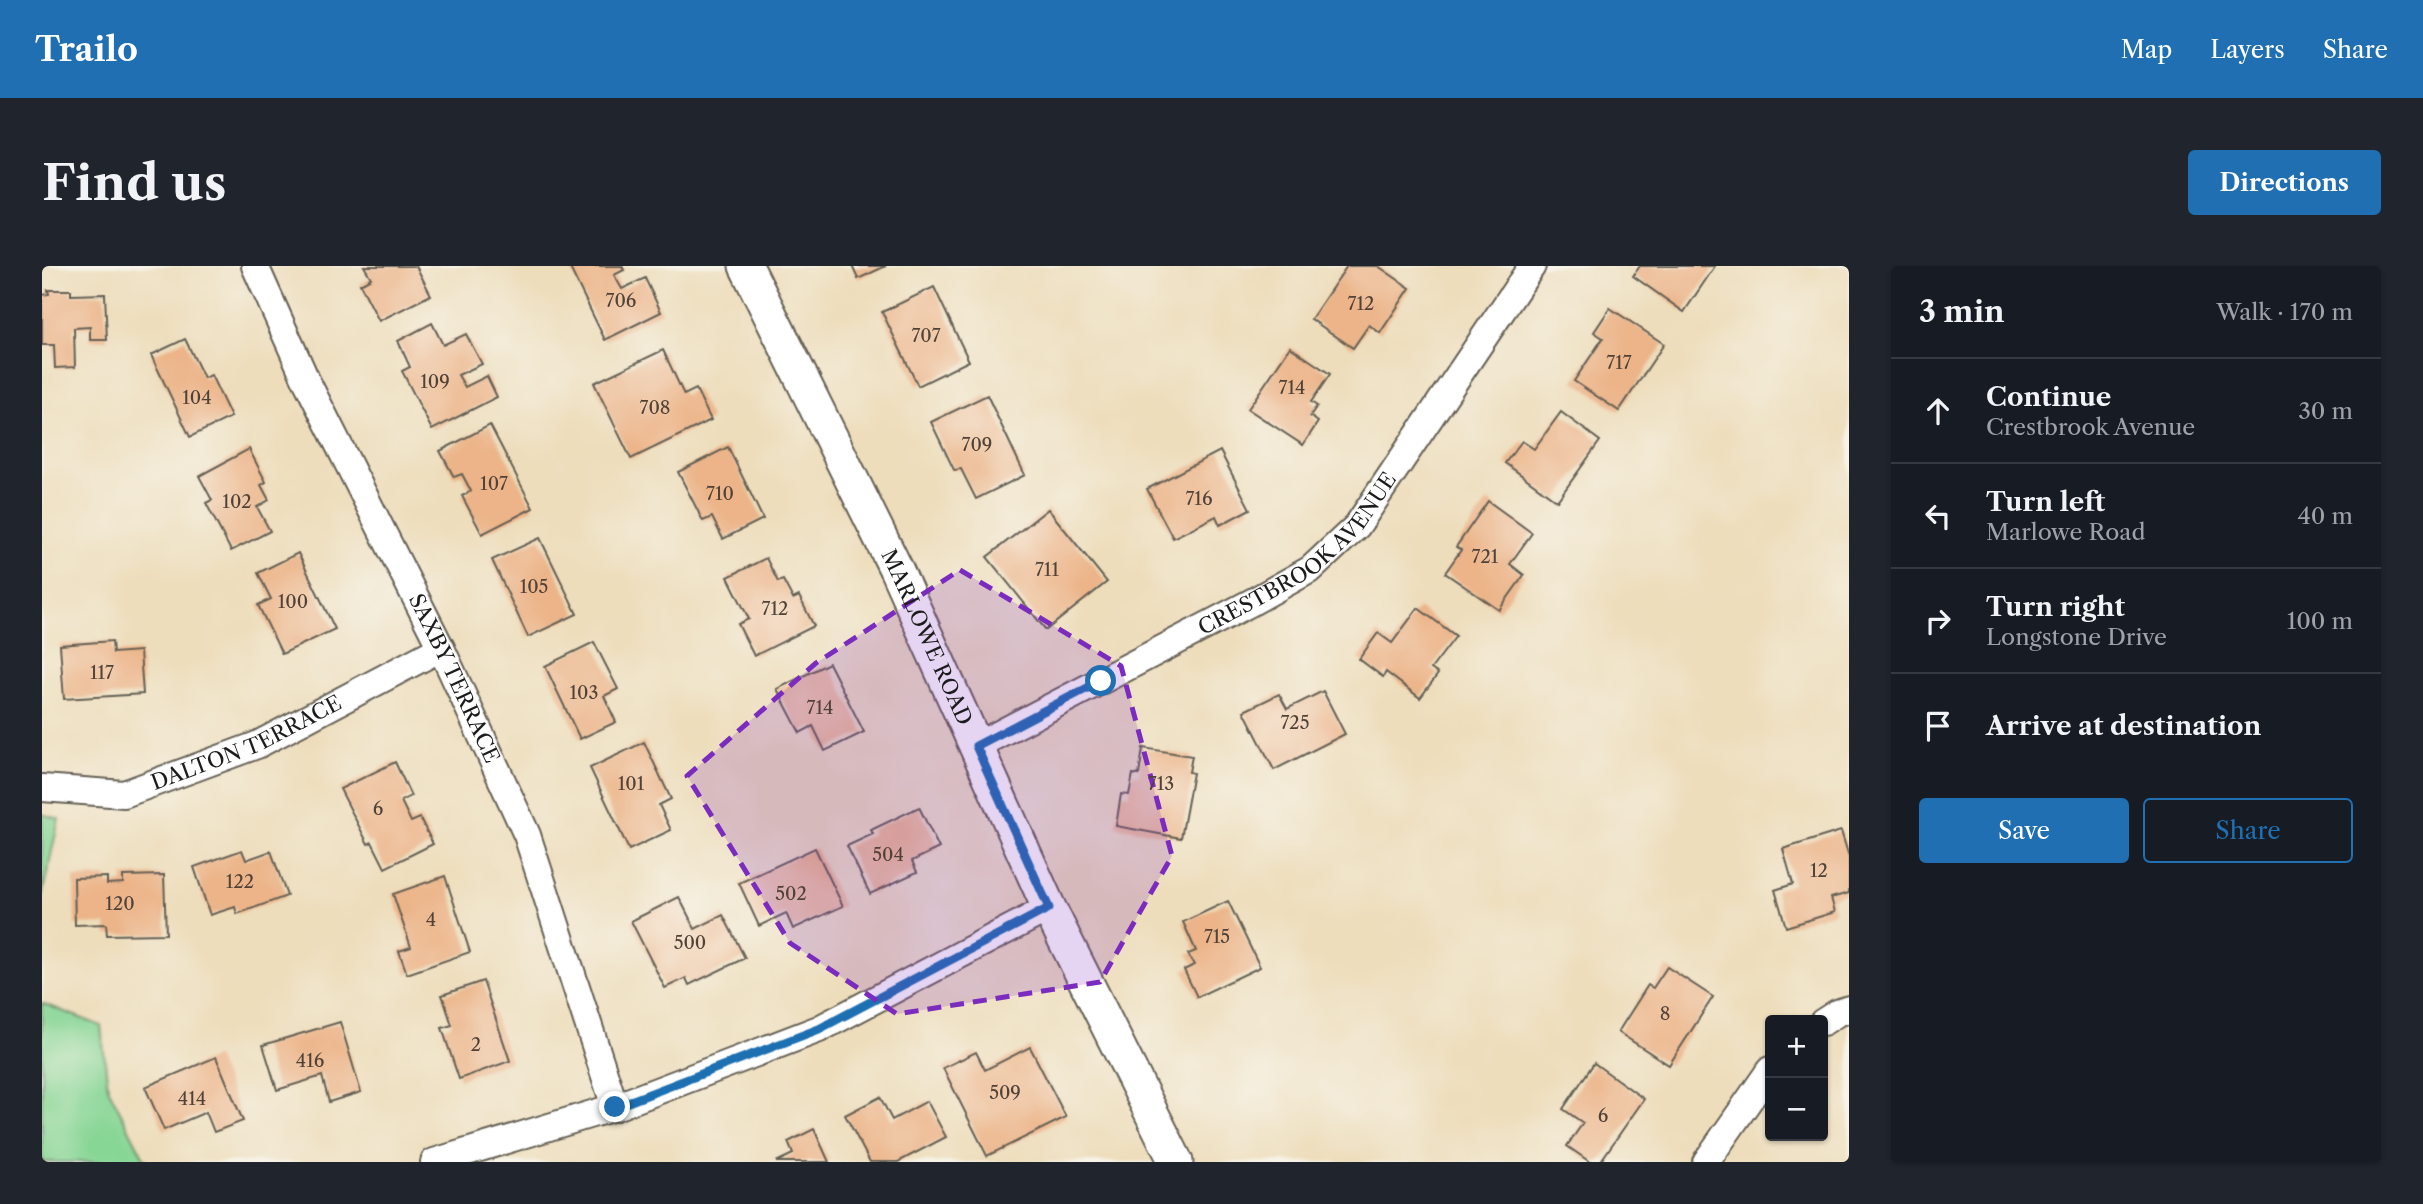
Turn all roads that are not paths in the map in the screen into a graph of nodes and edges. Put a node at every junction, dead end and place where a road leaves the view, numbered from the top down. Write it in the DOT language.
graph roads {
  1 [pos="255,266"];
  2 [pos="746,266"];
  3 [pos="1532,266"];
  4 [pos="441,648"];
  5 [pos="976,746"];
  6 [pos="42,788"];
  7 [pos="1049,908"];
  8 [pos="1849,1009"];
  9 [pos="1828,1019"];
  10 [pos="1765,1077"];
  11 [pos="615,1107"];
  12 [pos="434,1162"];
  13 [pos="1176,1162"];
  14 [pos="1706,1162"];
  1 -- 4 [label="street, SAXBY TERRACE"];
  2 -- 5 [label="street, MARLOWE ROAD"];
  3 -- 5 [label="street, CRESTBROOK AVENUE"];
  4 -- 6 [label="street, DALTON TERRACE"];
  4 -- 11 [label="street, SAXBY TERRACE"];
  5 -- 7 [label="street, MARLOWE ROAD"];
  7 -- 11 [label="street"];
  7 -- 13 [label="street, MARLOWE ROAD"];
  8 -- 9 [label="street"];
  10 -- 14 [label="street"];
  11 -- 12 [label="street"];
}
